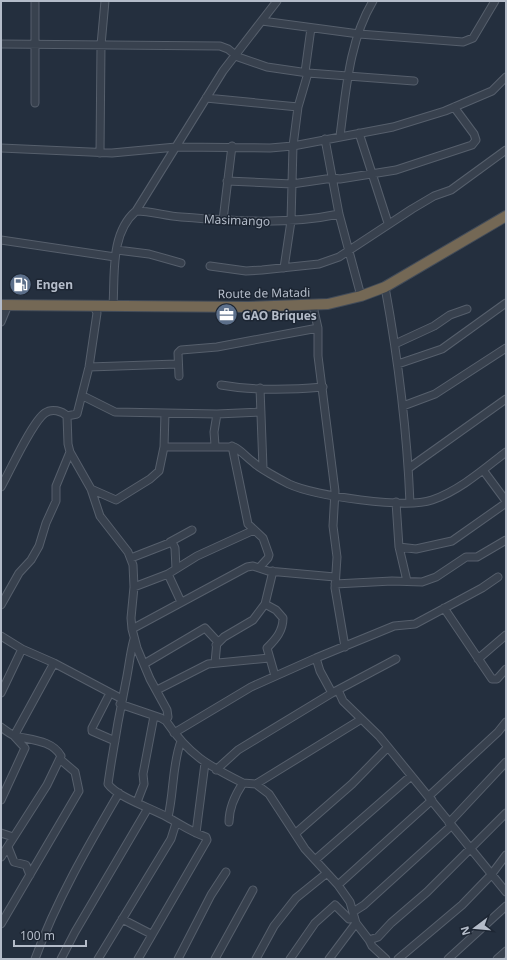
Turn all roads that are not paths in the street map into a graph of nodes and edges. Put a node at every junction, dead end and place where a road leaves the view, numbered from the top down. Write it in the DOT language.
graph roads {
  1 [pos="35,1"];
  2 [pos="105,1"];
  3 [pos="270,1"];
  4 [pos="277,1"];
  5 [pos="373,1"];
  6 [pos="495,1"];
  7 [pos="270,10"];
  8 [pos="262,21"];
  9 [pos="310,28"];
  10 [pos="359,34"];
  11 [pos="1,44"];
  12 [pos="34,44"];
  13 [pos="101,45"];
  14 [pos="236,54"];
  15 [pos="306,72"];
  16 [pos="347,76"];
  17 [pos="506,77"];
  18 [pos="414,81"];
  19 [pos="206,98"];
  20 [pos="35,103"];
  21 [pos="298,107"];
  22 [pos="454,107"];
  23 [pos="359,133"];
  24 [pos="340,136"];
  25 [pos="325,139"];
  26 [pos="176,146"];
  27 [pos="232,146"];
  28 [pos="292,146"];
  29 [pos="1,148"];
  30 [pos="506,150"];
  31 [pos="100,153"];
  32 [pos="372,174"];
  33 [pos="333,178"];
  34 [pos="227,181"];
  35 [pos="292,184"];
  36 [pos="136,211"];
  37 [pos="339,214"];
  38 [pos="506,216"];
  39 [pos="224,220"];
  40 [pos="291,221"];
  41 [pos="388,223"];
  42 [pos="1,240"];
  43 [pos="348,251"];
  44 [pos="116,254"];
  45 [pos="181,263"];
  46 [pos="210,266"];
  47 [pos="284,268"];
  48 [pos="385,286"];
  49 [pos="361,296"];
  50 [pos="506,303"];
  51 [pos="4,305"];
  52 [pos="94,306"];
  53 [pos="113,306"];
  54 [pos="313,306"];
  55 [pos="467,309"];
  56 [pos="1,322"];
  57 [pos="318,328"];
  58 [pos="395,344"];
  59 [pos="506,348"];
  60 [pos="177,364"];
  61 [pos="398,364"];
  62 [pos="89,367"];
  63 [pos="179,376"];
  64 [pos="221,385"];
  65 [pos="323,387"];
  66 [pos="260,388"];
  67 [pos="83,396"];
  68 [pos="506,399"];
  69 [pos="403,406"];
  70 [pos="261,412"];
  71 [pos="165,413"];
  72 [pos="217,414"];
  73 [pos="67,416"];
  74 [pos="215,445"];
  75 [pos="232,446"];
  76 [pos="164,447"];
  77 [pos="70,452"];
  78 [pos="506,452"];
  79 [pos="263,468"];
  80 [pos="409,468"];
  81 [pos="483,470"];
  82 [pos="1,487"];
  83 [pos="92,490"];
  84 [pos="336,496"];
  85 [pos="396,502"];
  86 [pos="506,502"];
  87 [pos="410,503"];
  88 [pos="192,530"];
  89 [pos="254,530"];
  90 [pos="506,540"];
  91 [pos="170,542"];
  92 [pos="399,547"];
  93 [pos="131,558"];
  94 [pos="259,568"];
  95 [pos="176,569"];
  96 [pos="273,571"];
  97 [pos="168,574"];
  98 [pos="498,577"];
  99 [pos="335,580"];
  100 [pos="407,581"];
  101 [pos="134,587"];
  102 [pos="181,602"];
  103 [pos="1,604"];
  104 [pos="265,604"];
  105 [pos="444,608"];
  106 [pos="132,629"];
  107 [pos="506,635"];
  108 [pos="1,636"];
  109 [pos="134,639"];
  110 [pos="216,645"];
  111 [pos="345,647"];
  112 [pos="22,649"];
  113 [pos="269,658"];
  114 [pos="316,658"];
  115 [pos="396,659"];
  116 [pos="478,659"];
  117 [pos="54,663"];
  118 [pos="215,663"];
  119 [pos="144,664"];
  120 [pos="506,669"];
  121 [pos="275,676"];
  122 [pos="157,690"];
  123 [pos="335,692"];
  124 [pos="1,693"];
  125 [pos="110,693"];
  126 [pos="121,701"];
  127 [pos="154,716"];
  128 [pos="360,720"];
  129 [pos="166,721"];
  130 [pos="506,722"];
  131 [pos="1,727"];
  132 [pos="174,733"];
  133 [pos="14,736"];
  134 [pos="115,741"];
  135 [pos="181,741"];
  136 [pos="387,748"];
  137 [pos="61,760"];
  138 [pos="506,762"];
  139 [pos="205,763"];
  140 [pos="216,770"];
  141 [pos="411,776"];
  142 [pos="243,783"];
  143 [pos="256,784"];
  144 [pos="119,793"];
  145 [pos="430,798"];
  146 [pos="1,800"];
  147 [pos="137,802"];
  148 [pos="148,808"];
  149 [pos="506,813"];
  150 [pos="168,817"];
  151 [pos="229,822"];
  152 [pos="176,823"];
  153 [pos="450,825"];
  154 [pos="1,833"];
  155 [pos="296,833"];
  156 [pos="196,834"];
  157 [pos="13,837"];
  158 [pos="8,847"];
  159 [pos="469,848"];
  160 [pos="506,854"];
  161 [pos="1,857"];
  162 [pos="316,860"];
  163 [pos="226,872"];
  164 [pos="326,873"];
  165 [pos="30,875"];
  166 [pos="491,875"];
  167 [pos="338,885"];
  168 [pos="253,890"];
  169 [pos="506,892"];
  170 [pos="506,906"];
  171 [pos="354,918"];
  172 [pos="122,919"];
  173 [pos="1,924"];
  174 [pos="151,934"];
  175 [pos="369,940"];
  176 [pos="220,951"];
  177 [pos="506,951"];
  178 [pos="35,959"];
  179 [pos="61,959"];
  180 [pos="98,959"];
  181 [pos="138,959"];
  182 [pos="178,959"];
  183 [pos="215,959"];
  184 [pos="222,959"];
  185 [pos="256,959"];
  186 [pos="290,959"];
  187 [pos="329,959"];
  188 [pos="386,959"];
  189 [pos="398,959"];
  190 [pos="448,959"];
  191 [pos="497,959"];
  1 -- 12 [label="street"];
  2 -- 13 [label="street"];
  3 -- 7 [label="street"];
  4 -- 7 [label="street"];
  5 -- 10 [label="street"];
  6 -- 10 [label="street"];
  7 -- 8 [label="street"];
  8 -- 9 [label="street"];
  8 -- 14 [label="street"];
  9 -- 10 [label="street"];
  9 -- 15 [label="street"];
  10 -- 16 [label="street"];
  11 -- 12 [label="street"];
  12 -- 13 [label="street"];
  12 -- 20 [label="street"];
  13 -- 14 [label="street"];
  13 -- 31 [label="street"];
  14 -- 15 [label="street"];
  14 -- 19 [label="street"];
  15 -- 16 [label="street"];
  15 -- 21 [label="street"];
  16 -- 18 [label="street"];
  16 -- 24 [label="street"];
  17 -- 22 [label="street"];
  19 -- 21 [label="street"];
  19 -- 26 [label="street"];
  21 -- 28 [label="street"];
  22 -- 23 [label="street"];
  22 -- 32 [label="street"];
  23 -- 24 [label="street"];
  23 -- 32 [label="street"];
  24 -- 25 [label="street"];
  25 -- 28 [label="street"];
  25 -- 33 [label="street"];
  26 -- 27 [label="street"];
  26 -- 31 [label="street"];
  26 -- 36 [label="street"];
  27 -- 28 [label="street"];
  27 -- 34 [label="street"];
  28 -- 35 [label="street"];
  29 -- 31 [label="street"];
  30 -- 41 [label="street"];
  32 -- 33 [label="street"];
  32 -- 41 [label="street"];
  33 -- 35 [label="street"];
  33 -- 37 [label="street"];
  34 -- 35 [label="street"];
  34 -- 39 [label="street"];
  35 -- 40 [label="street"];
  36 -- 39 [label="street, Masimango"];
  36 -- 44 [label="street"];
  37 -- 40 [label="street, Masimango"];
  37 -- 43 [label="street"];
  38 -- 48 [label="highway, Route de Matadi"];
  39 -- 40 [label="street, Masimango"];
  40 -- 47 [label="street"];
  41 -- 43 [label="street"];
  42 -- 44 [label="street"];
  43 -- 47 [label="street"];
  43 -- 49 [label="street"];
  44 -- 45 [label="street"];
  44 -- 53 [label="street"];
  46 -- 47 [label="street"];
  48 -- 49 [label="highway, Route de Matadi"];
  48 -- 58 [label="street"];
  49 -- 54 [label="highway, Route de Matadi"];
  50 -- 61 [label="street"];
  51 -- 52 [label="highway, Route de Matadi"];
  51 -- 56 [label="street"];
  52 -- 53 [label="highway, Route de Matadi"];
  52 -- 62 [label="street"];
  53 -- 54 [label="highway, Route de Matadi"];
  54 -- 57 [label="street"];
  55 -- 58 [label="street"];
  57 -- 60 [label="street"];
  57 -- 65 [label="street"];
  58 -- 61 [label="street"];
  59 -- 69 [label="street"];
  60 -- 62 [label="street"];
  60 -- 63 [label="street"];
  61 -- 69 [label="street"];
  62 -- 67 [label="street"];
  64 -- 66 [label="street"];
  65 -- 66 [label="street"];
  65 -- 84 [label="street"];
  66 -- 70 [label="street"];
  67 -- 71 [label="street"];
  67 -- 73 [label="street"];
  68 -- 80 [label="street"];
  69 -- 80 [label="street"];
  70 -- 72 [label="street"];
  70 -- 79 [label="street"];
  71 -- 72 [label="street"];
  71 -- 76 [label="street"];
  72 -- 74 [label="street"];
  73 -- 77 [label="street"];
  73 -- 82 [label="street"];
  74 -- 75 [label="street"];
  74 -- 76 [label="street"];
  75 -- 79 [label="street"];
  75 -- 89 [label="street"];
  76 -- 83 [label="street"];
  77 -- 83 [label="street"];
  77 -- 103 [label="street"];
  78 -- 81 [label="street"];
  79 -- 84 [label="street"];
  80 -- 87 [label="street"];
  81 -- 86 [label="street"];
  81 -- 87 [label="street"];
  83 -- 93 [label="street"];
  84 -- 85 [label="street"];
  84 -- 99 [label="street"];
  85 -- 87 [label="street"];
  85 -- 92 [label="street"];
  86 -- 92 [label="street"];
  88 -- 91 [label="street"];
  89 -- 94 [label="street"];
  89 -- 95 [label="street"];
  90 -- 100 [label="street"];
  91 -- 93 [label="street"];
  91 -- 95 [label="street"];
  92 -- 100 [label="street"];
  93 -- 101 [label="street"];
  94 -- 96 [label="street"];
  94 -- 102 [label="street"];
  95 -- 97 [label="street"];
  96 -- 99 [label="street"];
  96 -- 104 [label="street"];
  97 -- 101 [label="street"];
  97 -- 102 [label="street"];
  98 -- 105 [label="street"];
  99 -- 100 [label="street"];
  99 -- 111 [label="street"];
  101 -- 106 [label="street"];
  102 -- 106 [label="street"];
  104 -- 110 [label="street"];
  104 -- 113 [label="street"];
  105 -- 111 [label="street"];
  105 -- 116 [label="street"];
  106 -- 109 [label="street"];
  107 -- 116 [label="street"];
  108 -- 112 [label="street"];
  109 -- 119 [label="street"];
  109 -- 126 [label="street"];
  110 -- 118 [label="street"];
  110 -- 119 [label="street"];
  111 -- 114 [label="street"];
  112 -- 117 [label="street"];
  112 -- 124 [label="street"];
  113 -- 118 [label="street"];
  113 -- 121 [label="street"];
  114 -- 121 [label="street"];
  114 -- 123 [label="street"];
  115 -- 123 [label="street"];
  116 -- 120 [label="street"];
  117 -- 125 [label="street"];
  117 -- 133 [label="street"];
  118 -- 122 [label="street"];
  119 -- 122 [label="street"];
  121 -- 132 [label="street"];
  122 -- 129 [label="street"];
  123 -- 128 [label="street"];
  123 -- 140 [label="street"];
  125 -- 126 [label="street"];
  125 -- 134 [label="street"];
  126 -- 127 [label="street"];
  126 -- 134 [label="street"];
  127 -- 129 [label="street"];
  127 -- 147 [label="street"];
  128 -- 136 [label="street"];
  128 -- 143 [label="street"];
  129 -- 132 [label="street"];
  130 -- 145 [label="street"];
  131 -- 133 [label="street"];
  132 -- 135 [label="street"];
  133 -- 137 [label="street"];
  133 -- 146 [label="street"];
  134 -- 144 [label="street"];
  135 -- 139 [label="street"];
  135 -- 150 [label="street"];
  136 -- 141 [label="street"];
  136 -- 155 [label="street"];
  137 -- 157 [label="street"];
  137 -- 165 [label="street"];
  138 -- 153 [label="street"];
  139 -- 140 [label="street"];
  139 -- 156 [label="street"];
  140 -- 142 [label="street"];
  141 -- 145 [label="street"];
  141 -- 162 [label="street"];
  142 -- 143 [label="street"];
  142 -- 151 [label="street"];
  143 -- 155 [label="street"];
  144 -- 147 [label="street"];
  144 -- 178 [label="street"];
  145 -- 153 [label="street"];
  145 -- 167 [label="street"];
  147 -- 148 [label="street"];
  148 -- 150 [label="street"];
  148 -- 179 [label="street"];
  149 -- 159 [label="street"];
  150 -- 152 [label="street"];
  152 -- 156 [label="street"];
  152 -- 172 [label="street"];
  153 -- 159 [label="street"];
  153 -- 171 [label="street"];
  154 -- 157 [label="street"];
  155 -- 162 [label="street"];
  156 -- 174 [label="street"];
  157 -- 158 [label="street"];
  158 -- 161 [label="street"];
  158 -- 165 [label="street"];
  159 -- 166 [label="street"];
  159 -- 175 [label="street"];
  160 -- 166 [label="street"];
  162 -- 164 [label="street"];
  163 -- 182 [label="street"];
  164 -- 167 [label="street"];
  164 -- 185 [label="street"];
  165 -- 173 [label="street"];
  166 -- 169 [label="street"];
  166 -- 189 [label="street"];
  167 -- 171 [label="street"];
  168 -- 176 [label="street"];
  170 -- 190 [label="street"];
  171 -- 175 [label="street"];
  171 -- 186 [label="street"];
  171 -- 187 [label="street"];
  172 -- 174 [label="street"];
  172 -- 180 [label="street"];
  174 -- 181 [label="street"];
  175 -- 188 [label="street"];
  176 -- 183 [label="street"];
  176 -- 184 [label="street"];
  177 -- 191 [label="street"];
}
